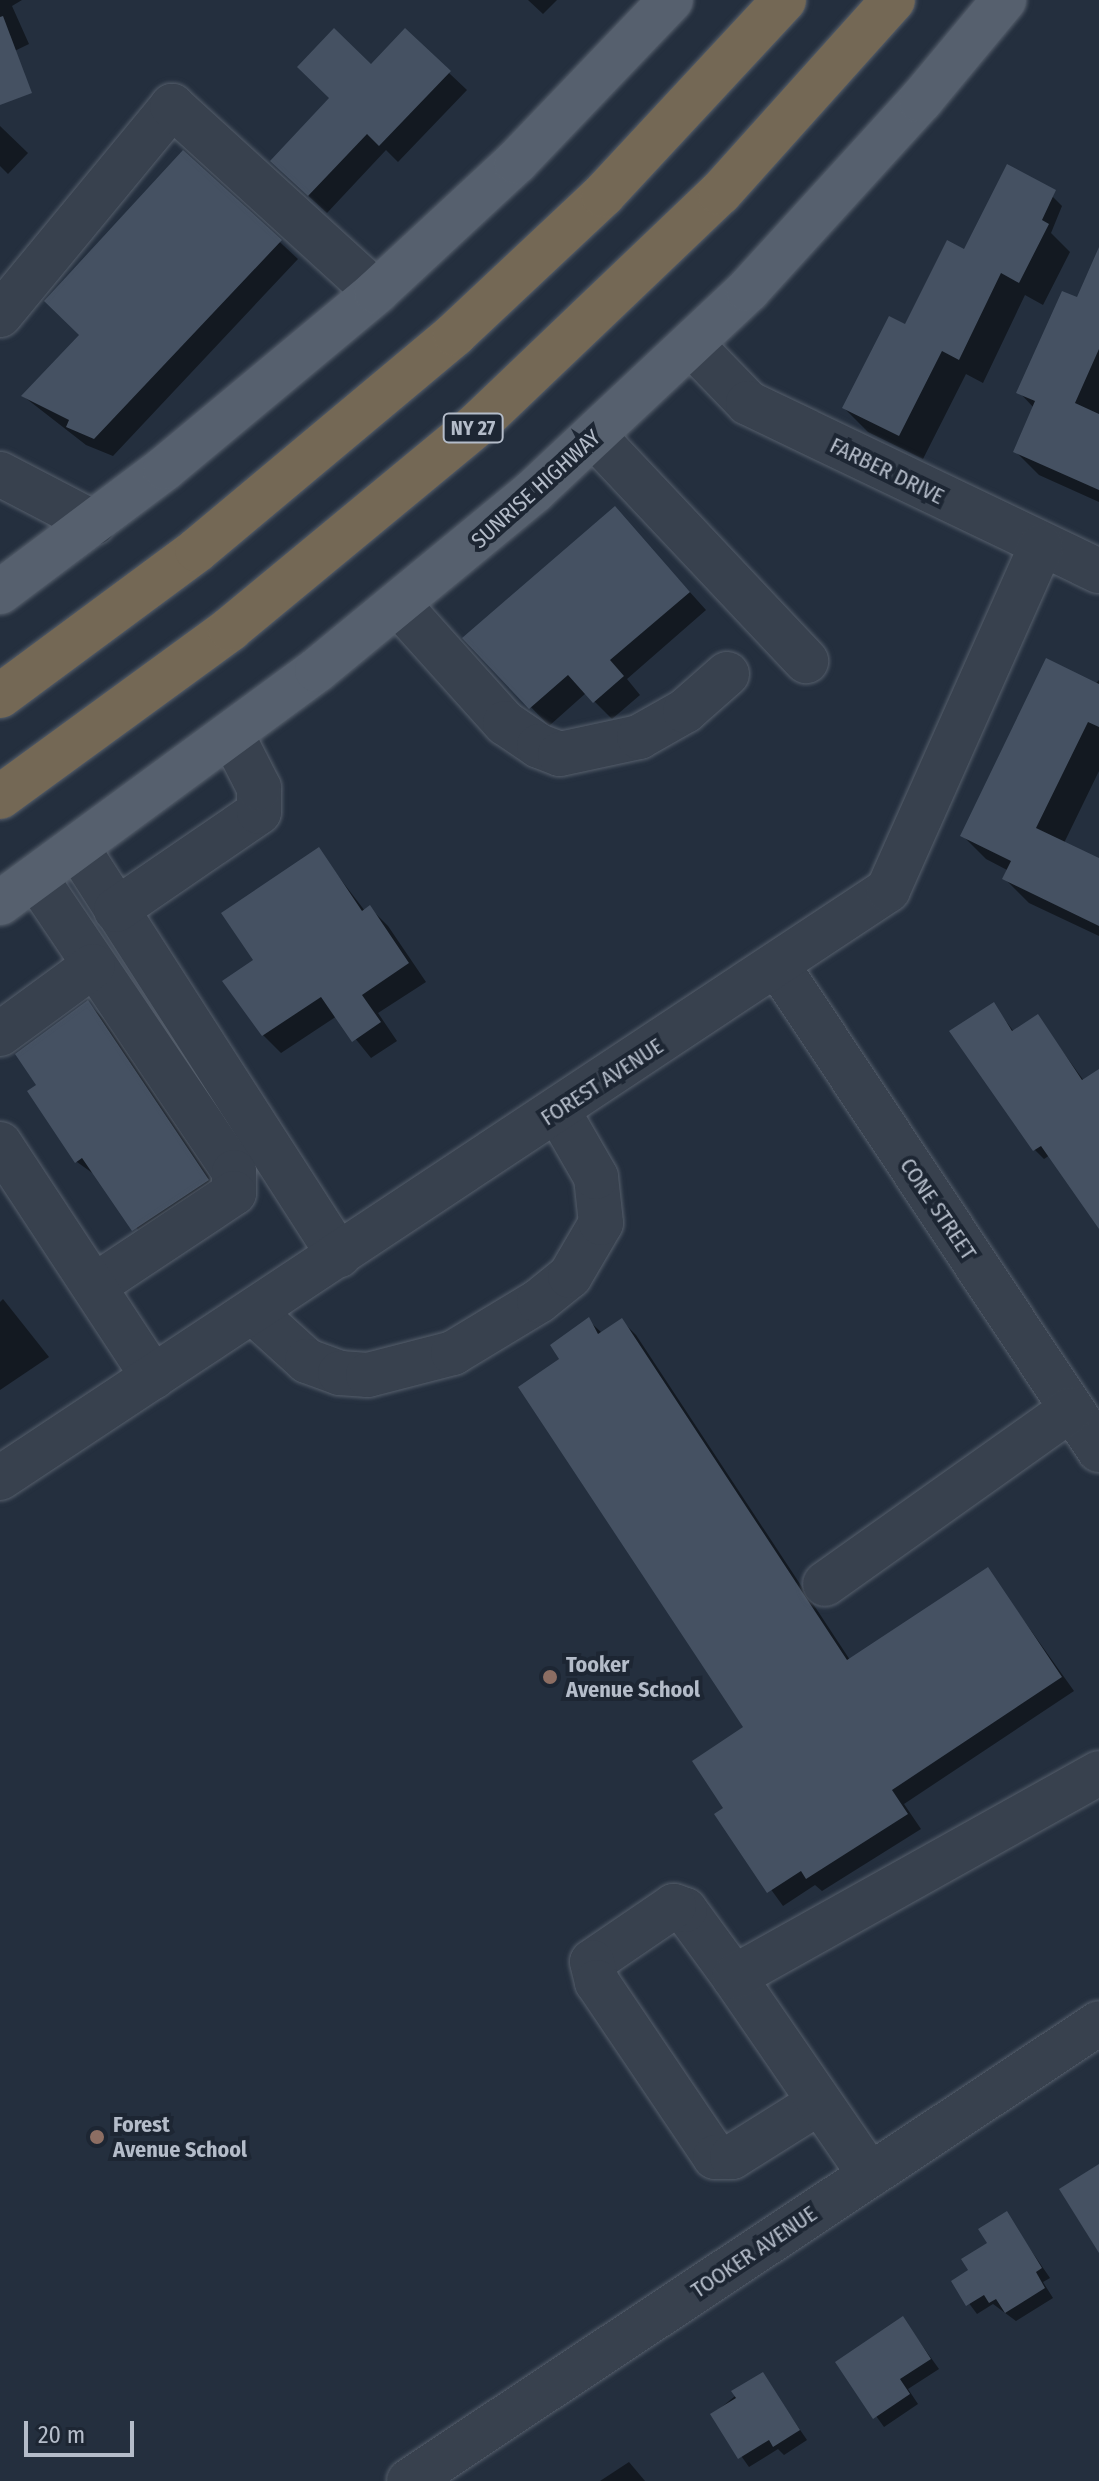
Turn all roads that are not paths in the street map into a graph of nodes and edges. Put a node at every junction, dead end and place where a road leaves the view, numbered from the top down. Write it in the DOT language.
graph roads {
  1 [pos="671,0"];
  2 [pos="784,0"];
  3 [pos="893,0"];
  4 [pos="1004,0"];
  5 [pos="376,292"];
  6 [pos="0,315"];
  7 [pos="693,346"];
  8 [pos="595,437"];
  9 [pos="0,474"];
  10 [pos="94,523"];
  11 [pos="1041,547"];
  12 [pos="1099,571"];
  13 [pos="0,592"];
  14 [pos="399,605"];
  15 [pos="806,661"];
  16 [pos="727,674"];
  17 [pos="0,696"];
  18 [pos="232,735"];
  19 [pos="0,797"];
  20 [pos="78,849"];
  21 [pos="36,878"];
  22 [pos="0,903"];
  23 [pos="116,910"];
  24 [pos="93,966"];
  25 [pos="778,966"];
  26 [pos="0,1034"];
  27 [pos="558,1111"];
  28 [pos="0,1144"];
  29 [pos="339,1255"];
  30 [pos="94,1286"];
  31 [pos="253,1312"];
  32 [pos="153,1377"];
  33 [pos="1071,1409"];
  34 [pos="1099,1450"];
  35 [pos="0,1478"];
  36 [pos="825,1584"];
  37 [pos="1099,1773"];
  38 [pos="750,1967"];
  39 [pos="1099,2023"];
  40 [pos="818,2103"];
  41 [pos="870,2175"];
  42 [pos="428,2476"];
  1 -- 5 [label="main road"];
  2 -- 17 [label="highway"];
  3 -- 19 [label="highway, NY 27"];
  4 -- 7 [label="main road, SUNRISE HIGHWAY"];
  5 -- 6 [label="street"];
  5 -- 10 [label="main road"];
  7 -- 8 [label="main road, SUNRISE HIGHWAY"];
  7 -- 11 [label="street, FARBER DRIVE"];
  8 -- 14 [label="main road, SUNRISE HIGHWAY"];
  8 -- 15 [label="street"];
  9 -- 10 [label="street"];
  10 -- 13 [label="main road"];
  11 -- 12 [label="street, FARBER DRIVE"];
  11 -- 25 [label="street, FOREST AVENUE"];
  14 -- 16 [label="street"];
  14 -- 18 [label="main road, SUNRISE HIGHWAY"];
  18 -- 20 [label="main road, SUNRISE HIGHWAY"];
  18 -- 23 [label="street"];
  20 -- 21 [label="main road, SUNRISE HIGHWAY"];
  20 -- 23 [label="street"];
  21 -- 22 [label="main road, SUNRISE HIGHWAY"];
  21 -- 24 [label="street"];
  23 -- 29 [label="street"];
  24 -- 26 [label="street"];
  24 -- 30 [label="street"];
  25 -- 27 [label="street, FOREST AVENUE"];
  25 -- 33 [label="street, CONE STREET"];
  27 -- 29 [label="street, FOREST AVENUE"];
  27 -- 31 [label="street"];
  28 -- 30 [label="street"];
  29 -- 31 [label="street, FOREST AVENUE"];
  30 -- 32 [label="street"];
  31 -- 32 [label="street, FOREST AVENUE"];
  32 -- 35 [label="street, FOREST AVENUE"];
  33 -- 34 [label="street, CONE STREET"];
  33 -- 36 [label="street"];
  37 -- 38 [label="street"];
  38 -- 40 [label="street"];
  38 -- 40 [label="street"];
  39 -- 41 [label="street, TOOKER AVENUE"];
  40 -- 41 [label="street"];
  41 -- 42 [label="street, TOOKER AVENUE"];
}
